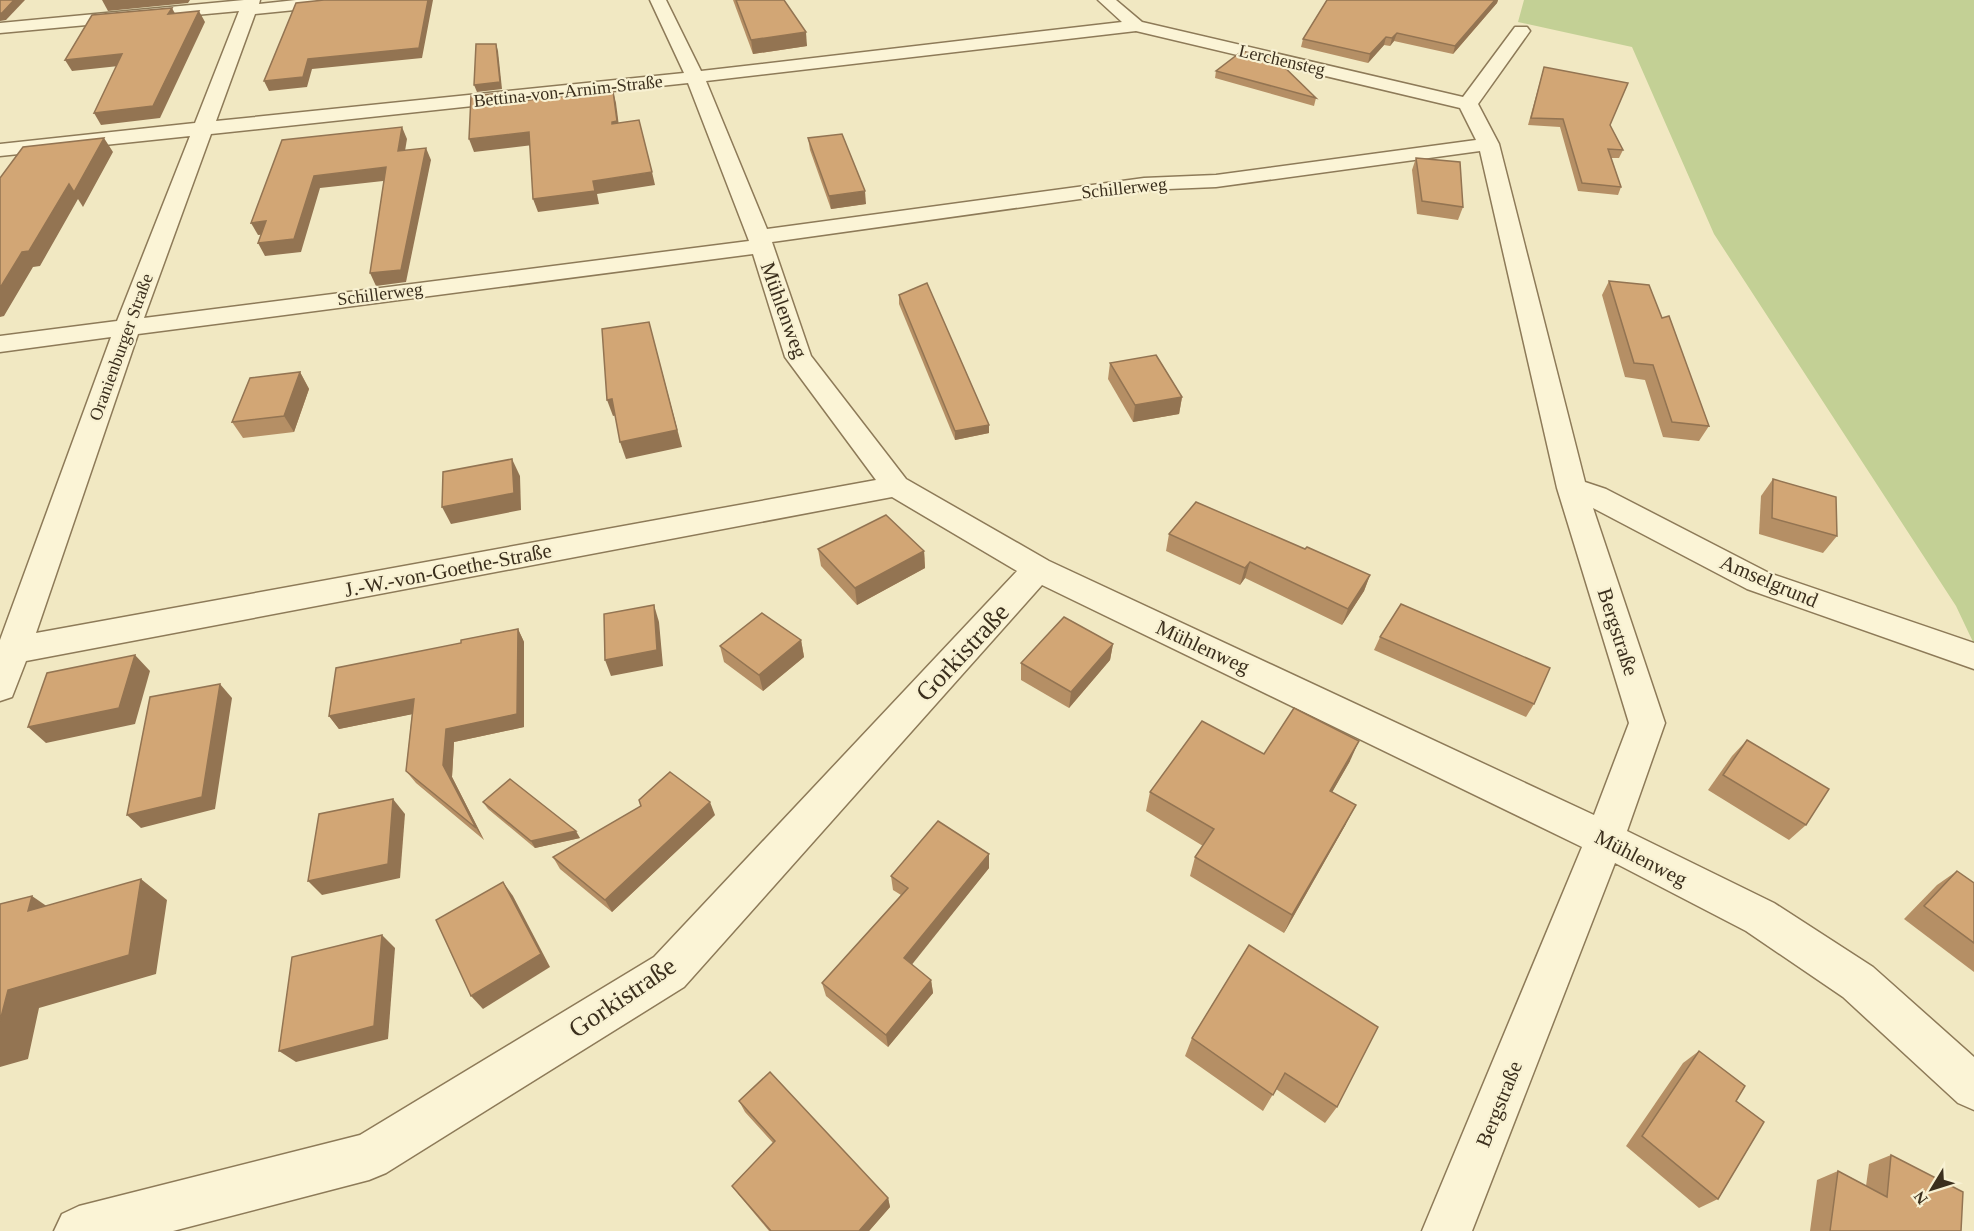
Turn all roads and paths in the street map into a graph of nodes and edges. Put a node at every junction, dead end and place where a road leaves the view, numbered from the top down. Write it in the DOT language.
graph roads {
  1 [pos="345,0"];
  2 [pos="658,0"];
  3 [pos="1106,0"];
  4 [pos="250,5"];
  5 [pos="1136,26"];
  6 [pos="0,28"];
  7 [pos="1521,31"];
  8 [pos="695,77"];
  9 [pos="1468,104"];
  10 [pos="202,129"];
  11 [pos="1490,144"];
  12 [pos="0,150"];
  13 [pos="760,242"];
  14 [pos="128,326"];
  15 [pos="0,344"];
  16 [pos="896,486"];
  17 [pos="1572,488"];
  18 [pos="1038,569"];
  19 [pos="6,652"];
  20 [pos="1974,656"];
  21 [pos="0,687"];
  22 [pos="1605,840"];
  23 [pos="1974,1087"];
  24 [pos="79,1231"];
  25 [pos="1448,1231"];
  1 -- 4 [label="street"];
  2 -- 8 [label="street, Mühlenweg"];
  3 -- 5 [label="street, Lerchensteg"];
  4 -- 6 [label="street"];
  4 -- 10 [label="street, Oranienburger Straße"];
  5 -- 8 [label="street, Bettina-von-Arnim-Straße"];
  5 -- 9 [label="street, Lerchensteg"];
  7 -- 9 [label="street"];
  8 -- 10 [label="street, Bettina-von-Arnim-Straße"];
  8 -- 13 [label="street, Mühlenweg"];
  9 -- 11 [label="street, Bergstraße"];
  10 -- 12 [label="street, Bettina-von-Arnim-Straße"];
  10 -- 14 [label="street, Oranienburger Straße"];
  11 -- 13 [label="street, Schillerweg"];
  11 -- 17 [label="street, Bergstraße"];
  13 -- 14 [label="street, Schillerweg"];
  13 -- 16 [label="street, Mühlenweg"];
  14 -- 15 [label="street, Schillerweg"];
  14 -- 19 [label="street, Oranienburger Straße"];
  16 -- 18 [label="street, Mühlenweg"];
  16 -- 19 [label="street, J.-W.-von-Goethe-Straße"];
  17 -- 20 [label="street, Amselgrund"];
  17 -- 22 [label="street, Bergstraße"];
  18 -- 22 [label="street, Mühlenweg"];
  18 -- 24 [label="street, Gorkistraße"];
  19 -- 21 [label="street, Oranienburger Straße"];
  22 -- 23 [label="street, Mühlenweg"];
  22 -- 25 [label="street, Bergstraße"];
}
